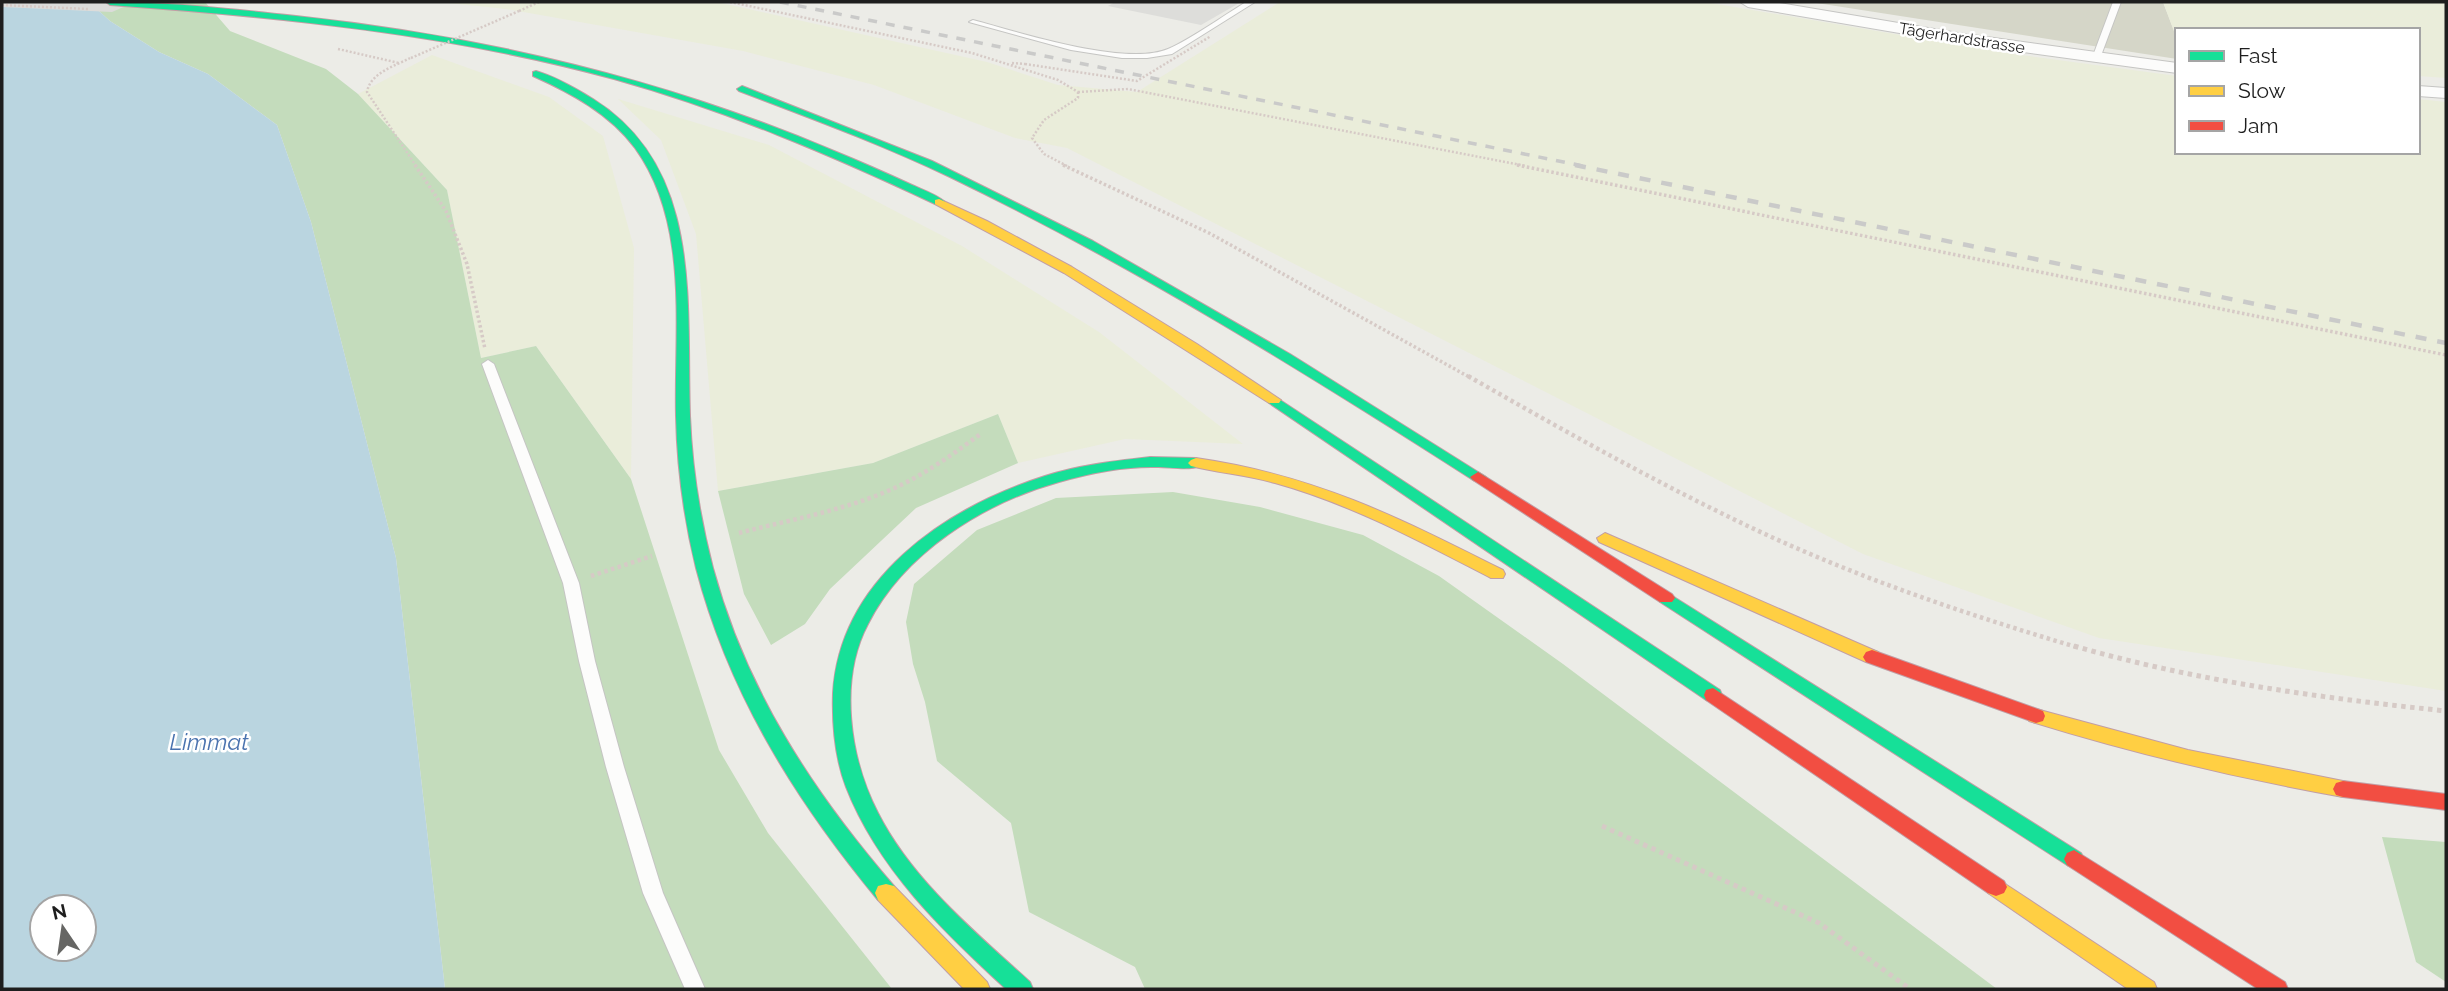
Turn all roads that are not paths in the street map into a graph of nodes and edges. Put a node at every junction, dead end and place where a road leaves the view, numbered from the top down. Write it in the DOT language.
graph roads {
  1 [pos="1251,2"];
  2 [pos="1748,2"];
  3 [pos="2117,2"];
  4 [pos="132,3"];
  5 [pos="105,6"];
  6 [pos="973,22"];
  7 [pos="418,34"];
  8 [pos="2099,58"];
  9 [pos="2175,68"];
  10 [pos="727,85"];
  11 [pos="2420,91"];
  12 [pos="2446,93"];
  13 [pos="488,364"];
  14 [pos="1515,501"];
  15 [pos="1627,638"];
  16 [pos="2446,802"];
  17 [pos="695,989"];
  18 [pos="979,989"];
  19 [pos="1022,989"];
  20 [pos="2146,989"];
  21 [pos="2277,989"];
  1 -- 6 [label="lane"];
  2 -- 8 [label="street, Tägerhardstrasse"];
  3 -- 8 [label="lane"];
  4 -- 5 [label="highway"];
  4 -- 7 [label="highway"];
  7 -- 15 [label="highway"];
  7 -- 18 [label="highway"];
  8 -- 9 [label="street, Tägerhardstrasse"];
  10 -- 14 [label="highway"];
  11 -- 12 [label="street"];
  13 -- 17 [label="lane"];
  14 -- 16 [label="highway"];
  14 -- 21 [label="highway"];
  15 -- 19 [label="highway"];
  15 -- 20 [label="highway"];
}
